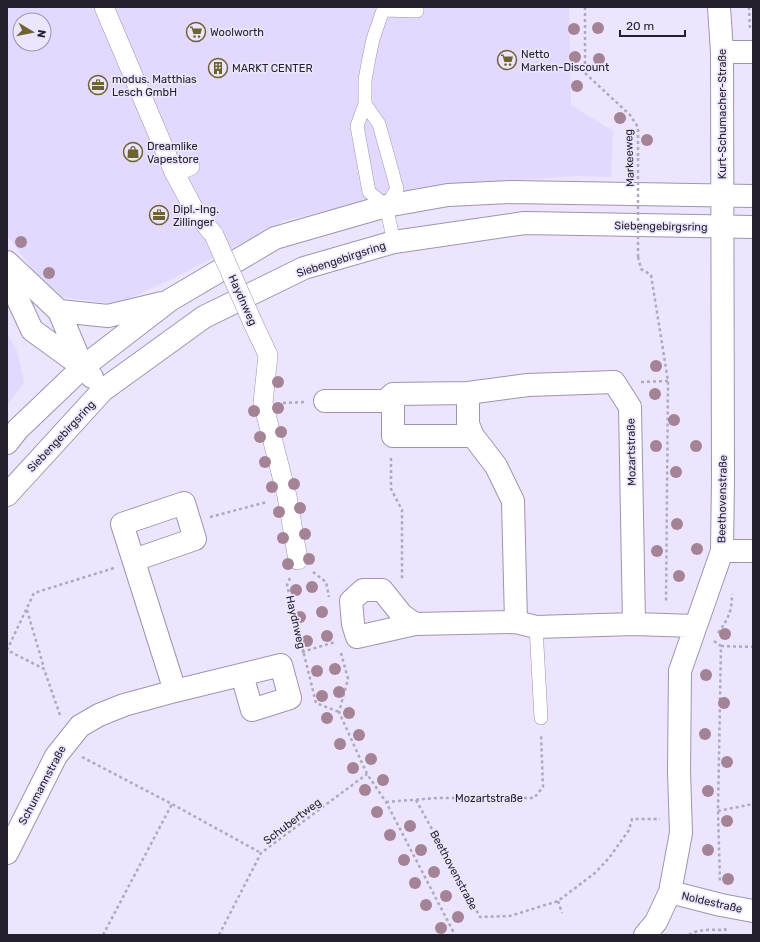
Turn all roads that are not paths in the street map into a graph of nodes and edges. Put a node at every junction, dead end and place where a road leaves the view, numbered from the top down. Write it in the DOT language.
graph roads {
  1 [pos="104,7"];
  2 [pos="719,7"];
  3 [pos="384,9"];
  4 [pos="417,11"];
  5 [pos="722,52"];
  6 [pos="753,52"];
  7 [pos="364,104"];
  8 [pos="722,196"];
  9 [pos="753,196"];
  10 [pos="386,206"];
  11 [pos="722,227"];
  12 [pos="753,227"];
  13 [pos="394,242"];
  14 [pos="7,262"];
  15 [pos="7,276"];
  16 [pos="170,300"];
  17 [pos="59,311"];
  18 [pos="83,367"];
  19 [pos="103,390"];
  20 [pos="468,393"];
  21 [pos="393,394"];
  22 [pos="325,401"];
  23 [pos="473,436"];
  24 [pos="7,443"];
  25 [pos="7,495"];
  26 [pos="753,550"];
  27 [pos="722,551"];
  28 [pos="134,560"];
  29 [pos="298,560"];
  30 [pos="409,620"];
  31 [pos="526,624"];
  32 [pos="634,624"];
  33 [pos="695,626"];
  34 [pos="242,675"];
  35 [pos="175,691"];
  36 [pos="541,718"];
  37 [pos="7,853"];
  38 [pos="670,892"];
  39 [pos="753,911"];
  40 [pos="645,935"];
  1 -- 29 [label="street, Haydnweg, bridge"];
  2 -- 5 [label="street, Kurt-Schumacher-Straße"];
  3 -- 4 [label="lane"];
  3 -- 7 [label="lane"];
  5 -- 6 [label="street"];
  5 -- 8 [label="street, Kurt-Schumacher-Straße"];
  7 -- 10 [label="lane"];
  7 -- 10 [label="lane"];
  8 -- 9 [label="street"];
  8 -- 10 [label="street"];
  8 -- 11 [label="street, Beethovenstraße"];
  10 -- 13 [label="lane"];
  10 -- 16 [label="street"];
  11 -- 12 [label="street, Siebengebirgsring"];
  11 -- 13 [label="street, Siebengebirgsring"];
  11 -- 27 [label="street, Beethovenstraße"];
  13 -- 19 [label="street, Siebengebirgsring"];
  14 -- 17 [label="street"];
  15 -- 18 [label="street"];
  16 -- 17 [label="street"];
  16 -- 18 [label="street"];
  17 -- 18 [label="street"];
  18 -- 19 [label="street"];
  18 -- 24 [label="street"];
  19 -- 25 [label="street, Siebengebirgsring"];
  20 -- 21 [label="street, Mozartstraße"];
  20 -- 23 [label="street"];
  20 -- 32 [label="street, Mozartstraße"];
  21 -- 22 [label="street, Mozartstraße"];
  21 -- 23 [label="street"];
  23 -- 31 [label="street"];
  26 -- 27 [label="street"];
  27 -- 33 [label="street, Beethovenstraße"];
  28 -- 28 [label="street"];
  28 -- 35 [label="street"];
  30 -- 30 [label="street"];
  30 -- 31 [label="street"];
  31 -- 32 [label="street"];
  31 -- 36 [label="lane"];
  32 -- 33 [label="street"];
  33 -- 38 [label="street, Beethovenstraße"];
  34 -- 34 [label="street, Schumannstraße"];
  34 -- 35 [label="street, Schumannstraße"];
  35 -- 37 [label="street, Schumannstraße"];
  38 -- 39 [label="street, Noldestraße"];
  38 -- 40 [label="street, Beethovenstraße"];
}
